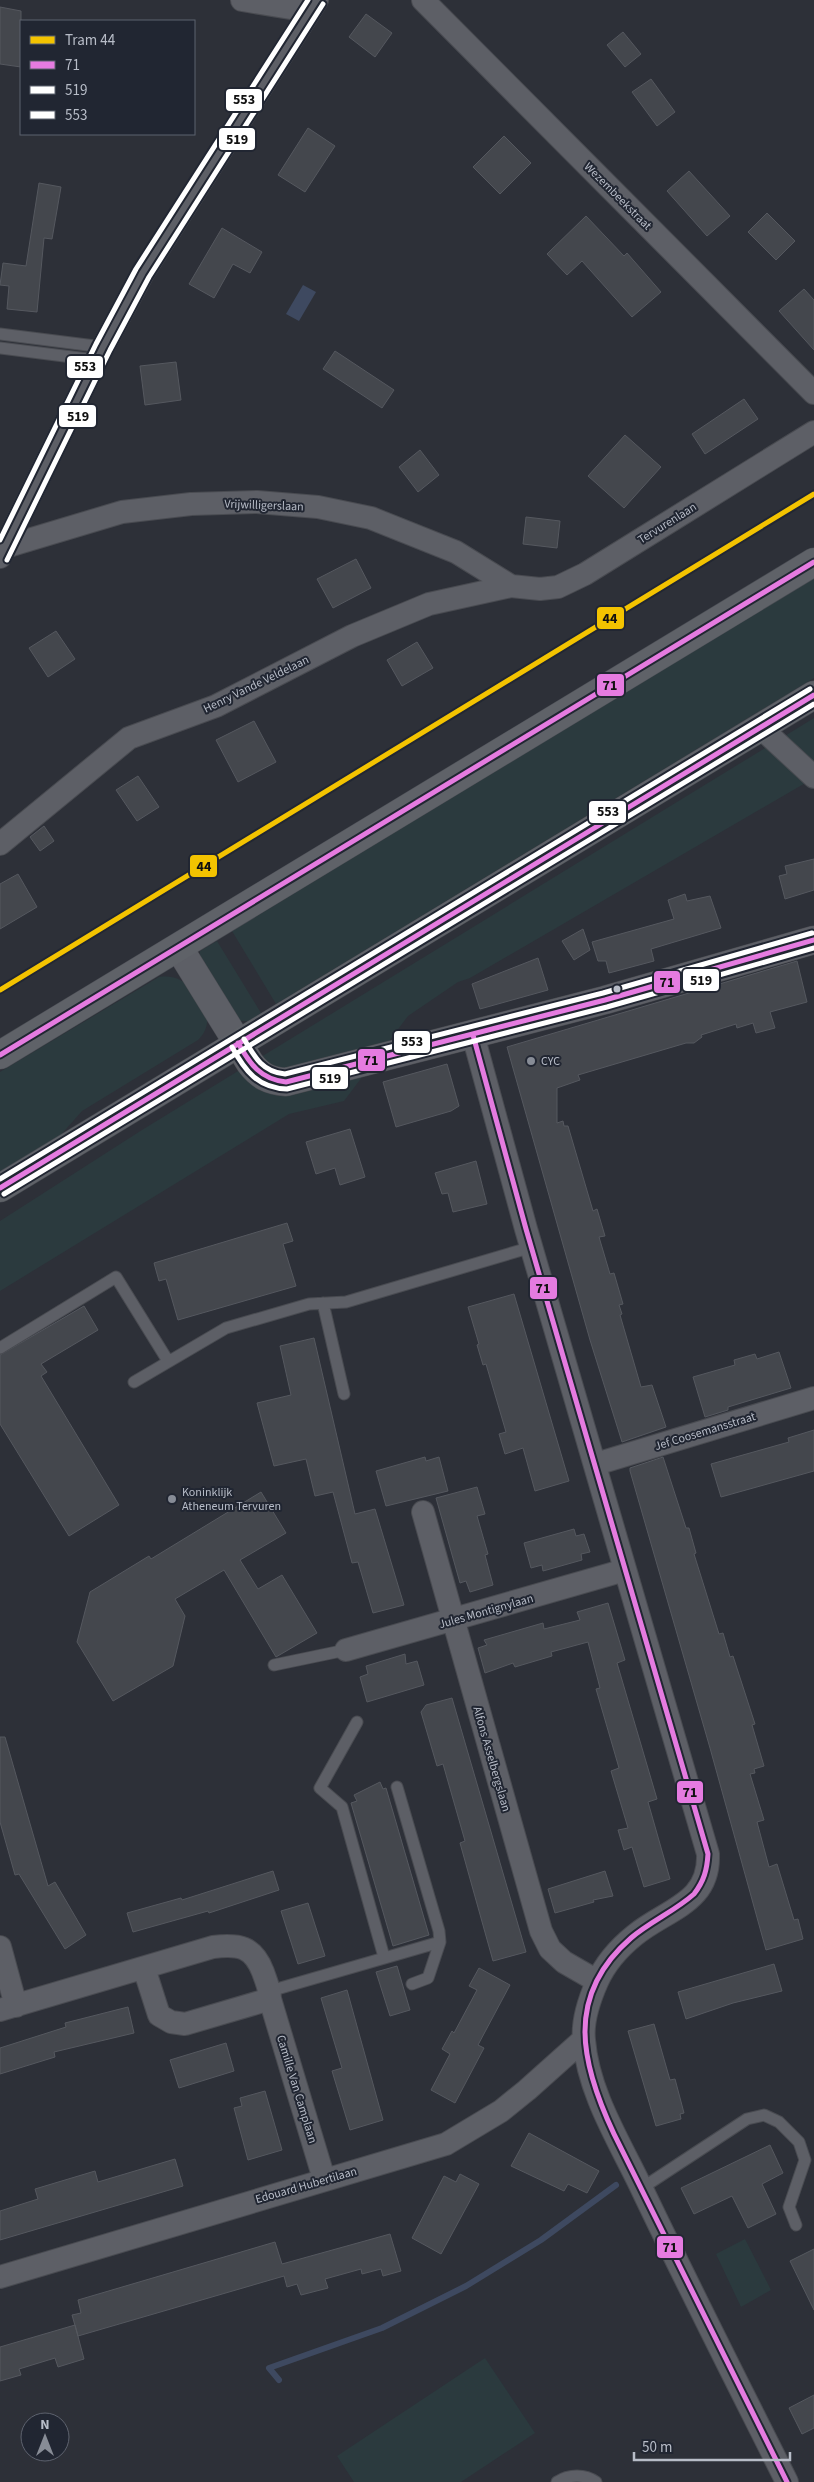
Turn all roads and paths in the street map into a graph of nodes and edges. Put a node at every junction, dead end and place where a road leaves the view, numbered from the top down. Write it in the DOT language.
graph roads {
  1 [pos="242,0"];
  2 [pos="423,0"];
  3 [pos="313,6"];
  4 [pos="0,334"];
  5 [pos="0,348"];
  6 [pos="100,354"];
  7 [pos="814,393"];
  8 [pos="814,432"];
  9 [pos="3,547"];
  10 [pos="814,562"];
  11 [pos="511,586"];
  12 [pos="814,695"];
  13 [pos="760,727"];
  14 [pos="814,777"];
  15 [pos="0,844"];
  16 [pos="814,940"];
  17 [pos="179,948"];
  18 [pos="474,1035"];
  19 [pos="238,1043"];
  20 [pos="0,1055"];
  21 [pos="0,1188"];
  22 [pos="532,1247"];
  23 [pos="323,1303"];
  24 [pos="0,1348"];
  25 [pos="168,1361"];
  26 [pos="134,1382"];
  27 [pos="344,1394"];
  28 [pos="814,1398"];
  29 [pos="596,1464"];
  30 [pos="423,1512"];
  31 [pos="625,1570"];
  32 [pos="453,1621"];
  33 [pos="346,1650"];
  34 [pos="274,1665"];
  35 [pos="357,1722"];
  36 [pos="397,1787"];
  37 [pos="440,1942"];
  38 [pos="0,1947"];
  39 [pos="384,1957"];
  40 [pos="144,1968"];
  41 [pos="598,1981"];
  42 [pos="412,1984"];
  43 [pos="270,1995"];
  44 [pos="8,2008"];
  45 [pos="584,2039"];
  46 [pos="324,2179"];
  47 [pos="642,2188"];
  48 [pos="796,2225"];
  49 [pos="0,2278"];
  50 [pos="558,2482"];
  51 [pos="596,2482"];
  52 [pos="787,2482"];
  1 -- 3 [label="street"];
  2 -- 7 [label="street, Wezembeekstraat"];
  3 -- 6 [label="street"];
  4 -- 6 [label="lane"];
  5 -- 6 [label="lane"];
  6 -- 9 [label="street"];
  8 -- 11 [label="street, Tervurenlaan"];
  9 -- 11 [label="street, Vrijwilligerslaan"];
  10 -- 17 [label="main road"];
  11 -- 15 [label="street, Henry Vande Veldelaan"];
  12 -- 13 [label="main road"];
  13 -- 14 [label="street"];
  13 -- 19 [label="main road"];
  16 -- 18 [label="street"];
  17 -- 19 [label="street"];
  17 -- 20 [label="main road"];
  18 -- 19 [label="street"];
  18 -- 22 [label="street"];
  19 -- 21 [label="main road"];
  22 -- 23 [label="lane"];
  22 -- 29 [label="street"];
  23 -- 25 [label="lane"];
  23 -- 27 [label="lane"];
  24 -- 25 [label="lane"];
  25 -- 26 [label="lane"];
  28 -- 29 [label="street, Jef Coosemansstraat"];
  29 -- 31 [label="street"];
  30 -- 32 [label="street, Alfons Asselbergslaan"];
  31 -- 32 [label="street, Jules Montignylaan"];
  31 -- 41 [label="street"];
  32 -- 33 [label="street, Jules Montignylaan"];
  32 -- 41 [label="street, Alfons Asselbergslaan"];
  33 -- 34 [label="lane"];
  35 -- 39 [label="lane"];
  36 -- 37 [label="lane"];
  37 -- 39 [label="lane"];
  37 -- 42 [label="lane"];
  38 -- 44 [label="street"];
  39 -- 43 [label="lane"];
  40 -- 43 [label="street, Camille Van Camplaan"];
  40 -- 43 [label="street"];
  40 -- 44 [label="street, Camille Van Camplaan"];
  41 -- 45 [label="street"];
  43 -- 46 [label="street, Camille Van Camplaan"];
  45 -- 46 [label="street, Edouard Hubertilaan"];
  45 -- 47 [label="street"];
  46 -- 49 [label="street, Edouard Hubertilaan"];
  47 -- 48 [label="lane"];
  47 -- 52 [label="street"];
  50 -- 51 [label="lane"];
}
